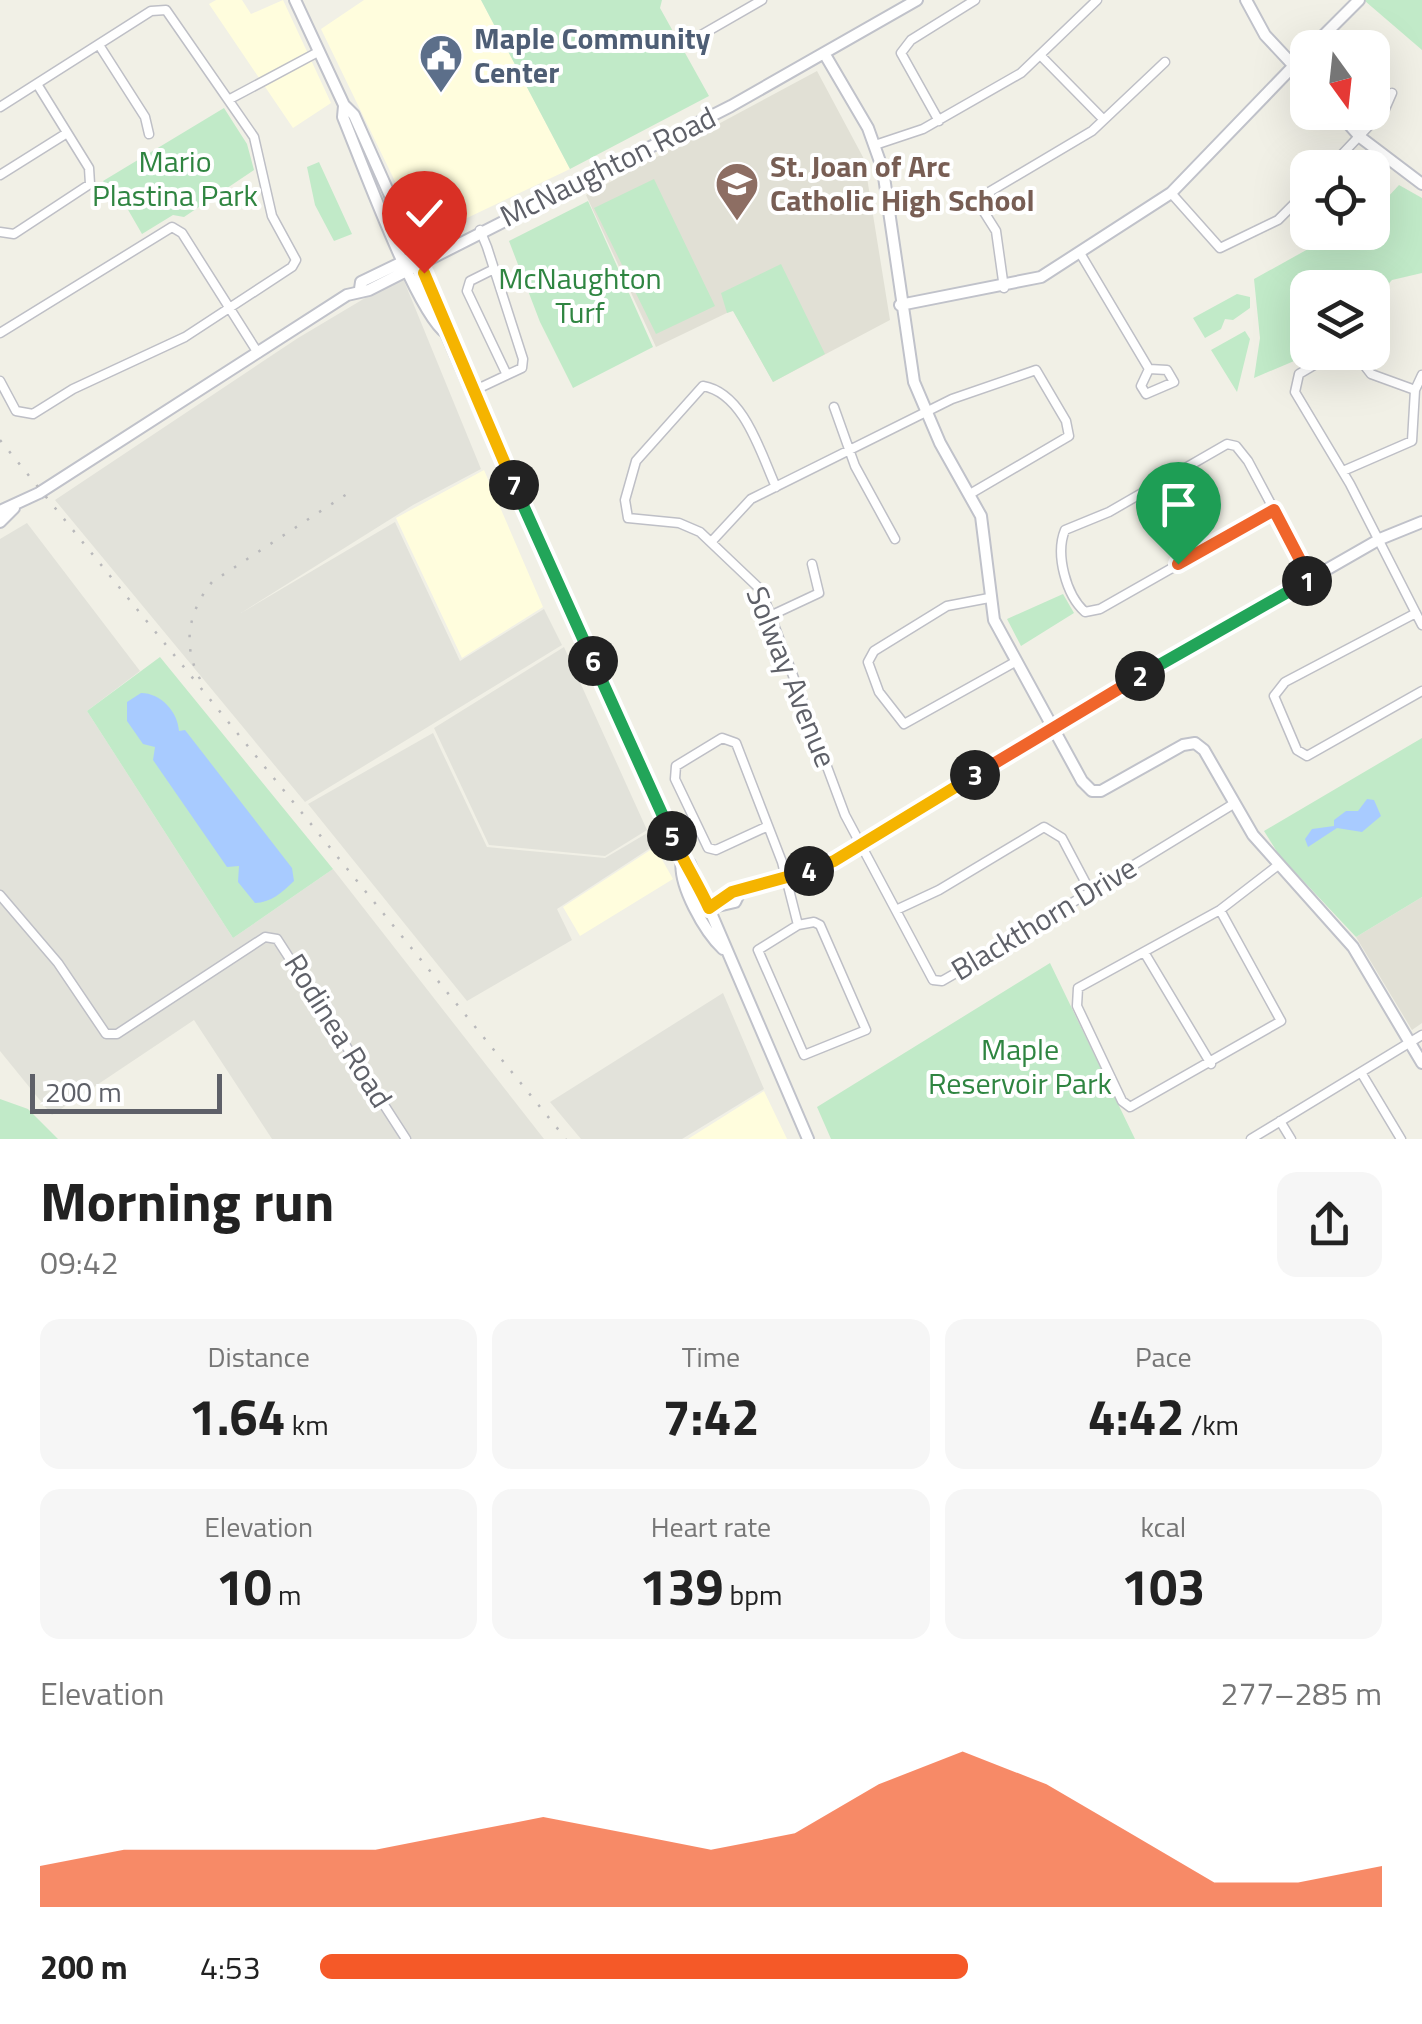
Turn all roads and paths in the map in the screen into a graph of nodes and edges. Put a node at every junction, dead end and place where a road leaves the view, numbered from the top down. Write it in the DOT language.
graph roads {
  1 [pos="295,0"];
  2 [pos="762,0"];
  3 [pos="917,0"];
  4 [pos="976,0"];
  5 [pos="1098,0"];
  6 [pos="1246,0"];
  7 [pos="1359,0"];
  8 [pos="1328,30"];
  9 [pos="696,38"];
  10 [pos="99,45"];
  11 [pos="318,52"];
  12 [pos="824,53"];
  13 [pos="1042,57"];
  14 [pos="1165,62"];
  15 [pos="1290,64"];
  16 [pos="1290,70"];
  17 [pos="37,84"];
  18 [pos="1392,93"];
  19 [pos="230,99"];
  20 [pos="0,108"];
  21 [pos="1103,119"];
  22 [pos="939,120"];
  23 [pos="1354,130"];
  24 [pos="67,133"];
  25 [pos="149,134"];
  26 [pos="1360,137"];
  27 [pos="874,146"];
  28 [pos="1347,150"];
  29 [pos="0,175"];
  30 [pos="1422,184"];
  31 [pos="1171,193"];
  32 [pos="1290,208"];
  33 [pos="480,230"];
  34 [pos="0,232"];
  35 [pos="1080,253"];
  36 [pos="413,262"];
  37 [pos="494,269"];
  38 [pos="1004,288"];
  39 [pos="900,304"];
  40 [pos="229,308"];
  41 [pos="0,333"];
  42 [pos="258,353"];
  43 [pos="1150,369"];
  44 [pos="1306,370"];
  45 [pos="1367,370"];
  46 [pos="508,376"];
  47 [pos="1422,376"];
  48 [pos="0,380"];
  49 [pos="1415,390"];
  50 [pos="472,392"];
  51 [pos="834,407"];
  52 [pos="925,412"];
  53 [pos="849,452"];
  54 [pos="1343,471"];
  55 [pos="776,487"];
  56 [pos="970,494"];
  57 [pos="14,508"];
  58 [pos="0,510"];
  59 [pos="1274,510"];
  60 [pos="0,522"];
  61 [pos="1422,522"];
  62 [pos="895,539"];
  63 [pos="1380,539"];
  64 [pos="713,540"];
  65 [pos="812,564"];
  66 [pos="1310,579"];
  67 [pos="989,598"];
  68 [pos="1416,613"];
  69 [pos="772,615"];
  70 [pos="1422,625"];
  71 [pos="1015,662"];
  72 [pos="1422,690"];
  73 [pos="1054,726"];
  74 [pos="1236,803"];
  75 [pos="766,827"];
  76 [pos="862,842"];
  77 [pos="1277,866"];
  78 [pos="786,878"];
  79 [pos="1090,891"];
  80 [pos="0,894"];
  81 [pos="896,910"];
  82 [pos="1220,910"];
  83 [pos="704,911"];
  84 [pos="798,924"];
  85 [pos="1144,952"];
  86 [pos="1422,1035"];
  87 [pos="1409,1042"];
  88 [pos="1211,1064"];
  89 [pos="1422,1064"];
  90 [pos="1362,1074"];
  91 [pos="1280,1121"];
  92 [pos="406,1139"];
  93 [pos="808,1139"];
  94 [pos="1251,1139"];
  95 [pos="1292,1139"];
  96 [pos="1401,1139"];
  1 -- 11 [label="street"];
  2 -- 9 [label="street"];
  3 -- 12 [label="street, McNaughton Road"];
  4 -- 22 [label="street"];
  5 -- 13 [label="street"];
  6 -- 15 [label="street"];
  7 -- 8 [label="street"];
  10 -- 17 [label="street"];
  10 -- 19 [label="street"];
  10 -- 25 [label="street"];
  11 -- 19 [label="street"];
  11 -- 36 [label="street"];
  12 -- 27 [label="street"];
  12 -- 33 [label="street, McNaughton Road"];
  13 -- 21 [label="street"];
  13 -- 22 [label="street"];
  14 -- 21 [label="street"];
  16 -- 31 [label="street"];
  17 -- 20 [label="street"];
  17 -- 24 [label="street"];
  18 -- 26 [label="street"];
  19 -- 40 [label="street"];
  21 -- 38 [label="street"];
  22 -- 27 [label="street"];
  23 -- 26 [label="street"];
  24 -- 29 [label="street"];
  24 -- 34 [label="street"];
  26 -- 28 [label="street"];
  26 -- 30 [label="street"];
  27 -- 39 [label="street"];
  31 -- 32 [label="street"];
  31 -- 35 [label="street"];
  33 -- 36 [label="street, McNaughton Road"];
  33 -- 37 [label="street"];
  35 -- 38 [label="street"];
  35 -- 43 [label="street"];
  36 -- 42 [label="street, McNaughton Road"];
  36 -- 50 [label="street"];
  37 -- 46 [label="street"];
  37 -- 46 [label="street"];
  38 -- 39 [label="street"];
  39 -- 52 [label="street"];
  40 -- 41 [label="street"];
  40 -- 42 [label="street"];
  40 -- 48 [label="street"];
  42 -- 57 [label="street, McNaughton Road"];
  44 -- 54 [label="street"];
  45 -- 49 [label="street"];
  46 -- 50 [label="street"];
  47 -- 49 [label="street"];
  49 -- 54 [label="street"];
  50 -- 83 [label="street"];
  51 -- 53 [label="street"];
  52 -- 53 [label="street"];
  52 -- 56 [label="street"];
  52 -- 56 [label="street"];
  53 -- 55 [label="street"];
  53 -- 62 [label="street"];
  54 -- 63 [label="street"];
  55 -- 64 [label="street"];
  55 -- 64 [label="street, Solway Avenue"];
  56 -- 67 [label="street"];
  57 -- 58 [label="street, McNaughton Road"];
  57 -- 60 [label="street, McNaughton Road"];
  59 -- 59 [label="street"];
  59 -- 66 [label="street"];
  61 -- 63 [label="street"];
  63 -- 66 [label="street"];
  63 -- 68 [label="street"];
  64 -- 69 [label="street, Solway Avenue"];
  65 -- 69 [label="street"];
  66 -- 73 [label="street"];
  67 -- 71 [label="street"];
  67 -- 71 [label="street"];
  68 -- 70 [label="street"];
  68 -- 72 [label="street"];
  69 -- 76 [label="street, Solway Avenue"];
  71 -- 73 [label="street"];
  73 -- 74 [label="street"];
  73 -- 76 [label="street"];
  74 -- 77 [label="street"];
  74 -- 79 [label="street, Blackthorn Drive"];
  75 -- 75 [label="street"];
  75 -- 78 [label="street"];
  76 -- 78 [label="street"];
  76 -- 81 [label="street, Blackthorn Drive"];
  77 -- 82 [label="street"];
  77 -- 87 [label="street"];
  78 -- 83 [label="street"];
  78 -- 84 [label="street"];
  79 -- 81 [label="street"];
  79 -- 81 [label="street, Blackthorn Drive"];
  80 -- 92 [label="street, Rodinea Road"];
  82 -- 85 [label="street"];
  82 -- 88 [label="street"];
  83 -- 93 [label="street"];
  84 -- 84 [label="street"];
  85 -- 88 [label="street"];
  85 -- 88 [label="street"];
  86 -- 87 [label="street"];
  87 -- 89 [label="street"];
  87 -- 90 [label="street"];
  90 -- 91 [label="street"];
  90 -- 96 [label="street"];
  91 -- 94 [label="street"];
  91 -- 95 [label="street"];
}
